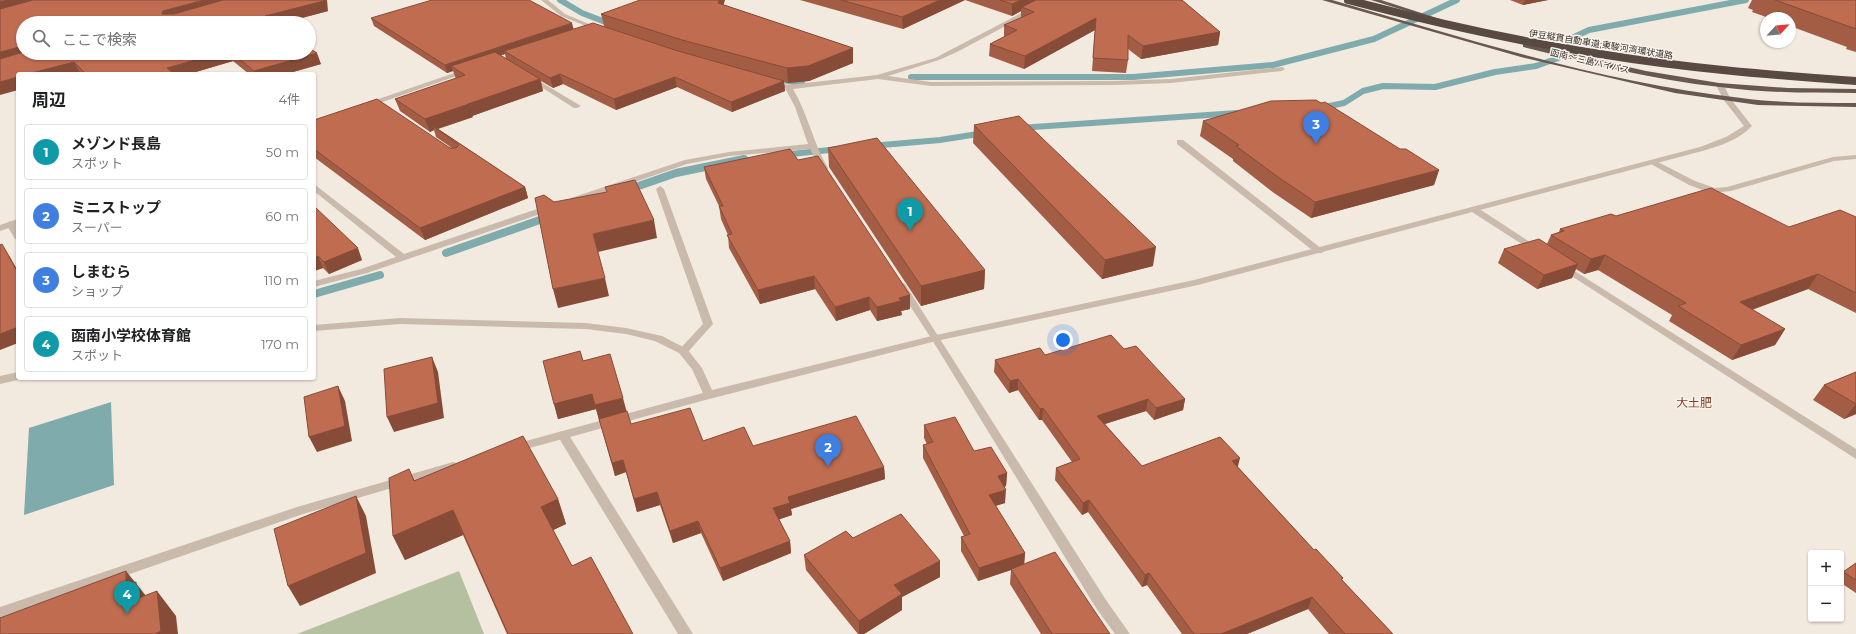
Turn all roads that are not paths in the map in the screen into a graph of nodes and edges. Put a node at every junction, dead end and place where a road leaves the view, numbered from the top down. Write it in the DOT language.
graph roads {
  1 [pos="544,0"];
  2 [pos="1032,0"];
  3 [pos="1051,0"];
  4 [pos="1325,0"];
  5 [pos="1348,0"];
  6 [pos="1374,0"];
  7 [pos="1044,4"];
  8 [pos="606,22"];
  9 [pos="590,29"];
  10 [pos="607,33"];
  11 [pos="470,69"];
  12 [pos="1282,69"];
  13 [pos="525,75"];
  14 [pos="878,77"];
  15 [pos="1856,81"];
  16 [pos="766,82"];
  17 [pos="1720,85"];
  18 [pos="788,88"];
  19 [pos="1856,91"];
  20 [pos="1727,99"];
  21 [pos="1856,105"];
  22 [pos="363,106"];
  23 [pos="577,106"];
  24 [pos="1180,142"];
  25 [pos="812,146"];
  26 [pos="1856,157"];
  27 [pos="1652,163"];
  28 [pos="827,172"];
  29 [pos="316,189"];
  30 [pos="660,190"];
  31 [pos="1475,210"];
  32 [pos="14,223"];
  33 [pos="0,228"];
  34 [pos="1319,251"];
  35 [pos="403,258"];
  36 [pos="897,278"];
  37 [pos="316,283"];
  38 [pos="316,328"];
  39 [pos="936,338"];
  40 [pos="683,351"];
  41 [pos="16,376"];
  42 [pos="0,380"];
  43 [pos="709,395"];
  44 [pos="563,435"];
  45 [pos="505,451"];
  46 [pos="1856,455"];
  47 [pos="467,462"];
  48 [pos="0,613"];
  49 [pos="686,634"];
  50 [pos="1123,634"];
  1 -- 9 [label="street"];
  2 -- 7 [label="street"];
  3 -- 7 [label="street"];
  4 -- 20 [label="highway, 函南～三島バイパス"];
  5 -- 15 [label="highway, 伊豆縦貫自動車道;東駿河湾環状道路, bridge"];
  6 -- 17 [label="highway, 函南～三島バイパス"];
  7 -- 14 [label="street"];
  8 -- 9 [label="street"];
  9 -- 10 [label="street"];
  11 -- 22 [label="street"];
  12 -- 14 [label="street"];
  13 -- 23 [label="street"];
  14 -- 18 [label="street"];
  16 -- 18 [label="street"];
  17 -- 19 [label="highway, 函南～三島バイパス"];
  17 -- 20 [label="street"];
  18 -- 25 [label="street"];
  20 -- 21 [label="highway, 函南～三島バイパス"];
  20 -- 27 [label="street"];
  24 -- 34 [label="street"];
  25 -- 28 [label="street"];
  25 -- 35 [label="street"];
  26 -- 27 [label="street"];
  27 -- 31 [label="street"];
  29 -- 35 [label="street"];
  30 -- 40 [label="street"];
  31 -- 34 [label="street"];
  31 -- 46 [label="street"];
  32 -- 33 [label="street"];
  34 -- 39 [label="street"];
  35 -- 37 [label="street"];
  36 -- 39 [label="street"];
  38 -- 40 [label="street"];
  39 -- 43 [label="street"];
  39 -- 50 [label="street"];
  40 -- 43 [label="street"];
  41 -- 42 [label="street"];
  43 -- 44 [label="street"];
  44 -- 45 [label="street"];
  44 -- 49 [label="street"];
  47 -- 48 [label="street"];
}
